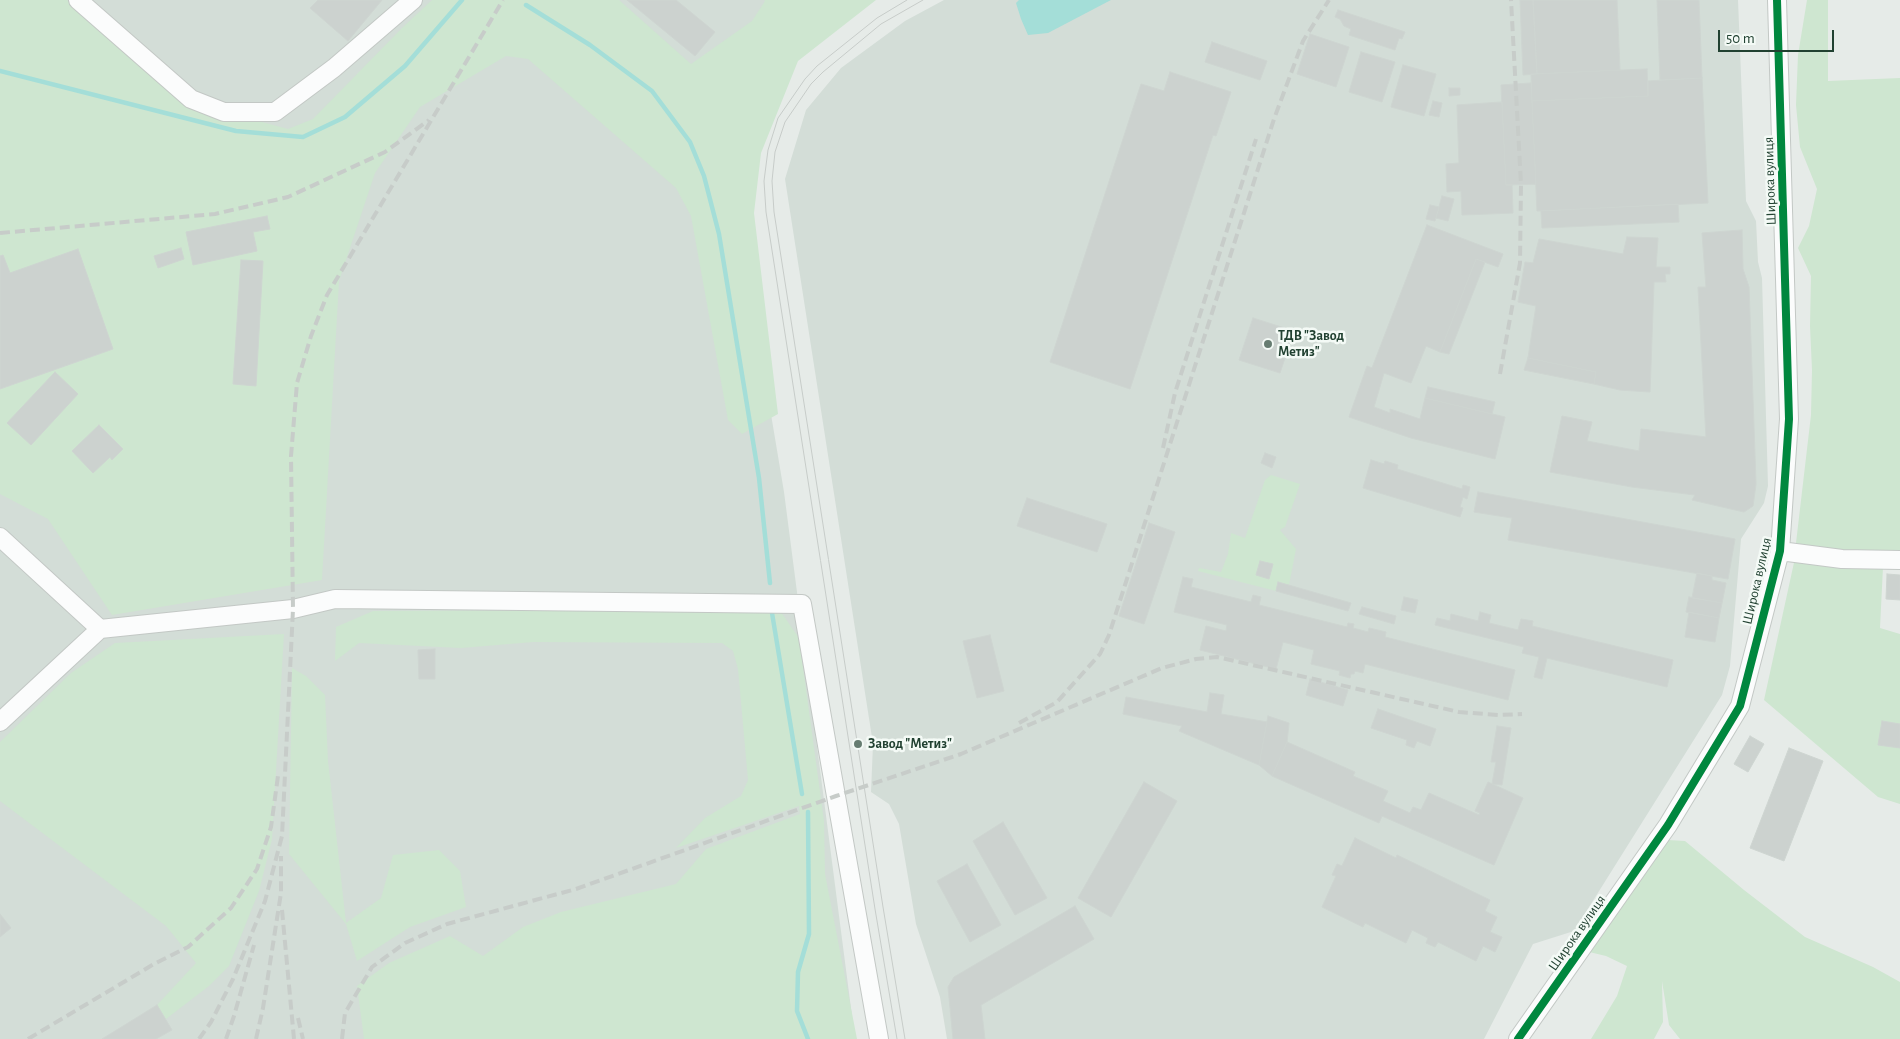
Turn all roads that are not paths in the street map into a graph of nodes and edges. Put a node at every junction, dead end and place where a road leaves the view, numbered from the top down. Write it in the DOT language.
graph roads {
  1 [pos="78,0"];
  2 [pos="413,0"];
  3 [pos="1777,0"];
  4 [pos="0,537"];
  5 [pos="1780,551"];
  6 [pos="1900,560"];
  7 [pos="100,629"];
  8 [pos="0,722"];
  9 [pos="879,1039"];
  10 [pos="1518,1039"];
  1 -- 2 [label="street"];
  3 -- 5 [label="street, Широка вулиця"];
  4 -- 7 [label="street"];
  5 -- 6 [label="street"];
  5 -- 10 [label="street, Широка вулиця"];
  7 -- 8 [label="street"];
  7 -- 9 [label="street"];
}
